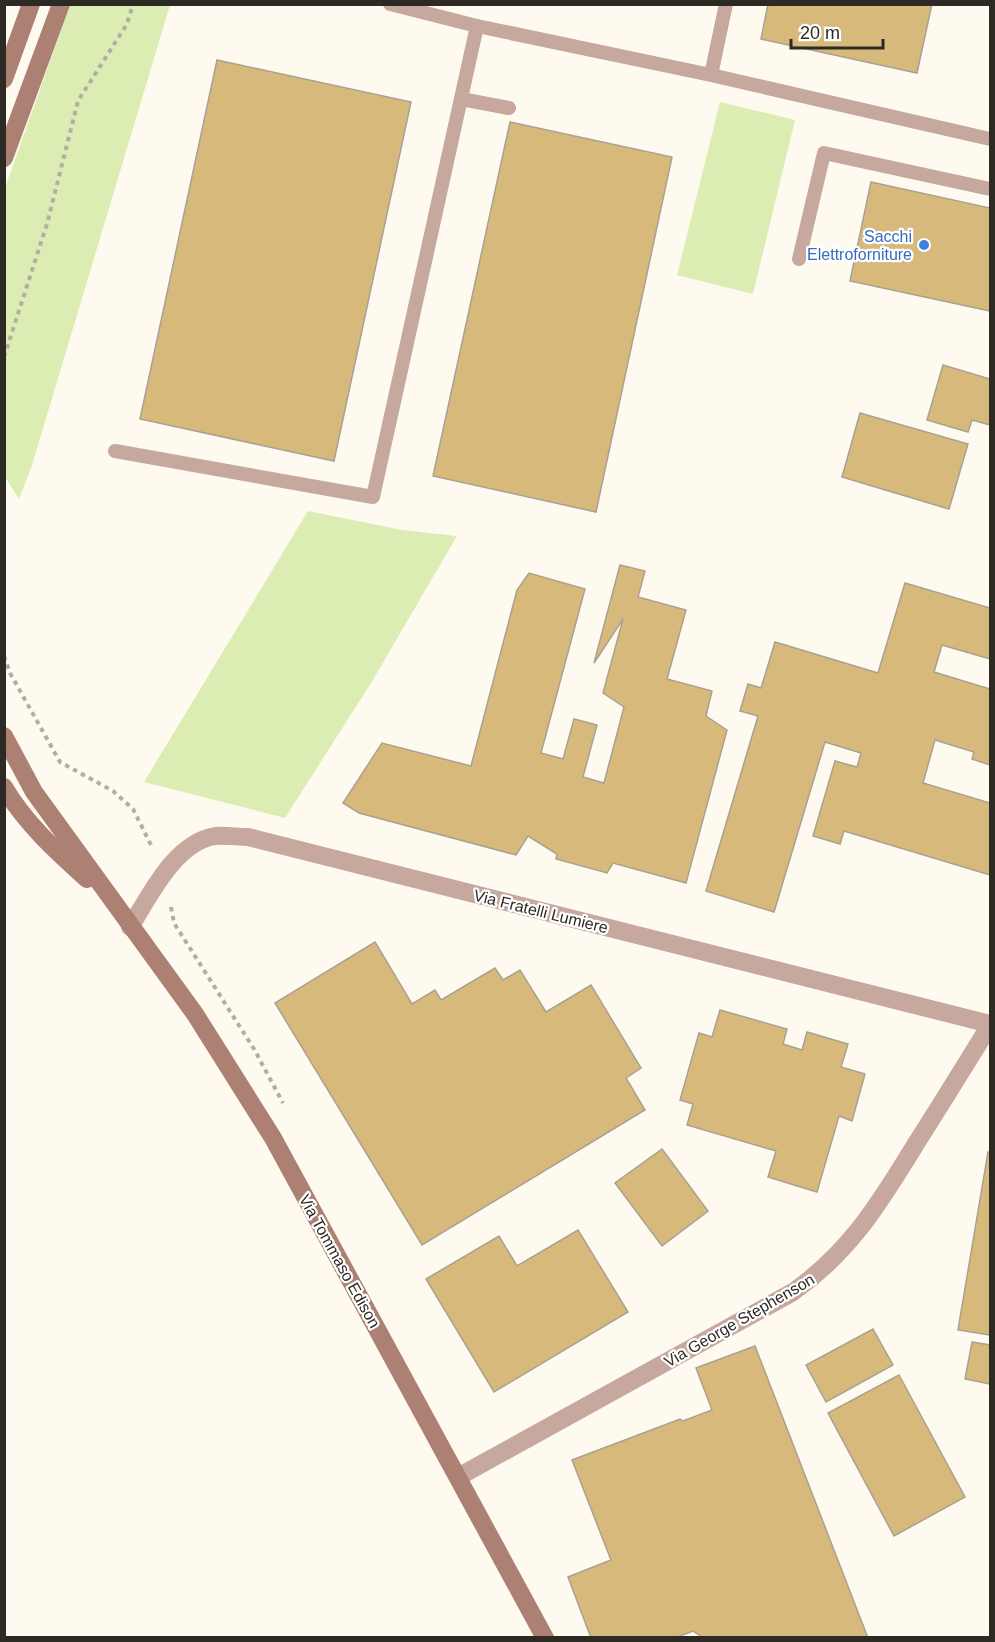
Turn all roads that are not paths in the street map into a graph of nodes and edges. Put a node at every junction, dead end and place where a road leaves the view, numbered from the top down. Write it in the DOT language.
graph roads {
  1 [pos="31,4"];
  2 [pos="61,4"];
  3 [pos="390,4"];
  4 [pos="726,4"];
  5 [pos="477,26"];
  6 [pos="711,75"];
  7 [pos="4,79"];
  8 [pos="461,99"];
  9 [pos="509,108"];
  10 [pos="990,139"];
  11 [pos="4,158"];
  12 [pos="990,189"];
  13 [pos="799,259"];
  14 [pos="115,451"];
  15 [pos="4,736"];
  16 [pos="7,795"];
  17 [pos="110,899"];
  18 [pos="130,927"];
  19 [pos="990,1025"];
  20 [pos="458,1477"];
  21 [pos="545,1638"];
  1 -- 7 [label="street"];
  2 -- 11 [label="street"];
  3 -- 5 [label="lane"];
  4 -- 6 [label="lane"];
  5 -- 6 [label="lane"];
  5 -- 8 [label="lane"];
  6 -- 10 [label="lane"];
  8 -- 9 [label="lane"];
  8 -- 14 [label="lane"];
  12 -- 13 [label="lane"];
  15 -- 17 [label="street, Via Tommaso Edison"];
  16 -- 17 [label="street, Via Tommaso Edison"];
  17 -- 18 [label="street, Via Tommaso Edison"];
  18 -- 19 [label="street, Via Fratelli Lumiere"];
  18 -- 20 [label="street, Via Tommaso Edison"];
  19 -- 20 [label="street, Via George Stephenson"];
  20 -- 21 [label="street, Via Tommaso Edison"];
}
